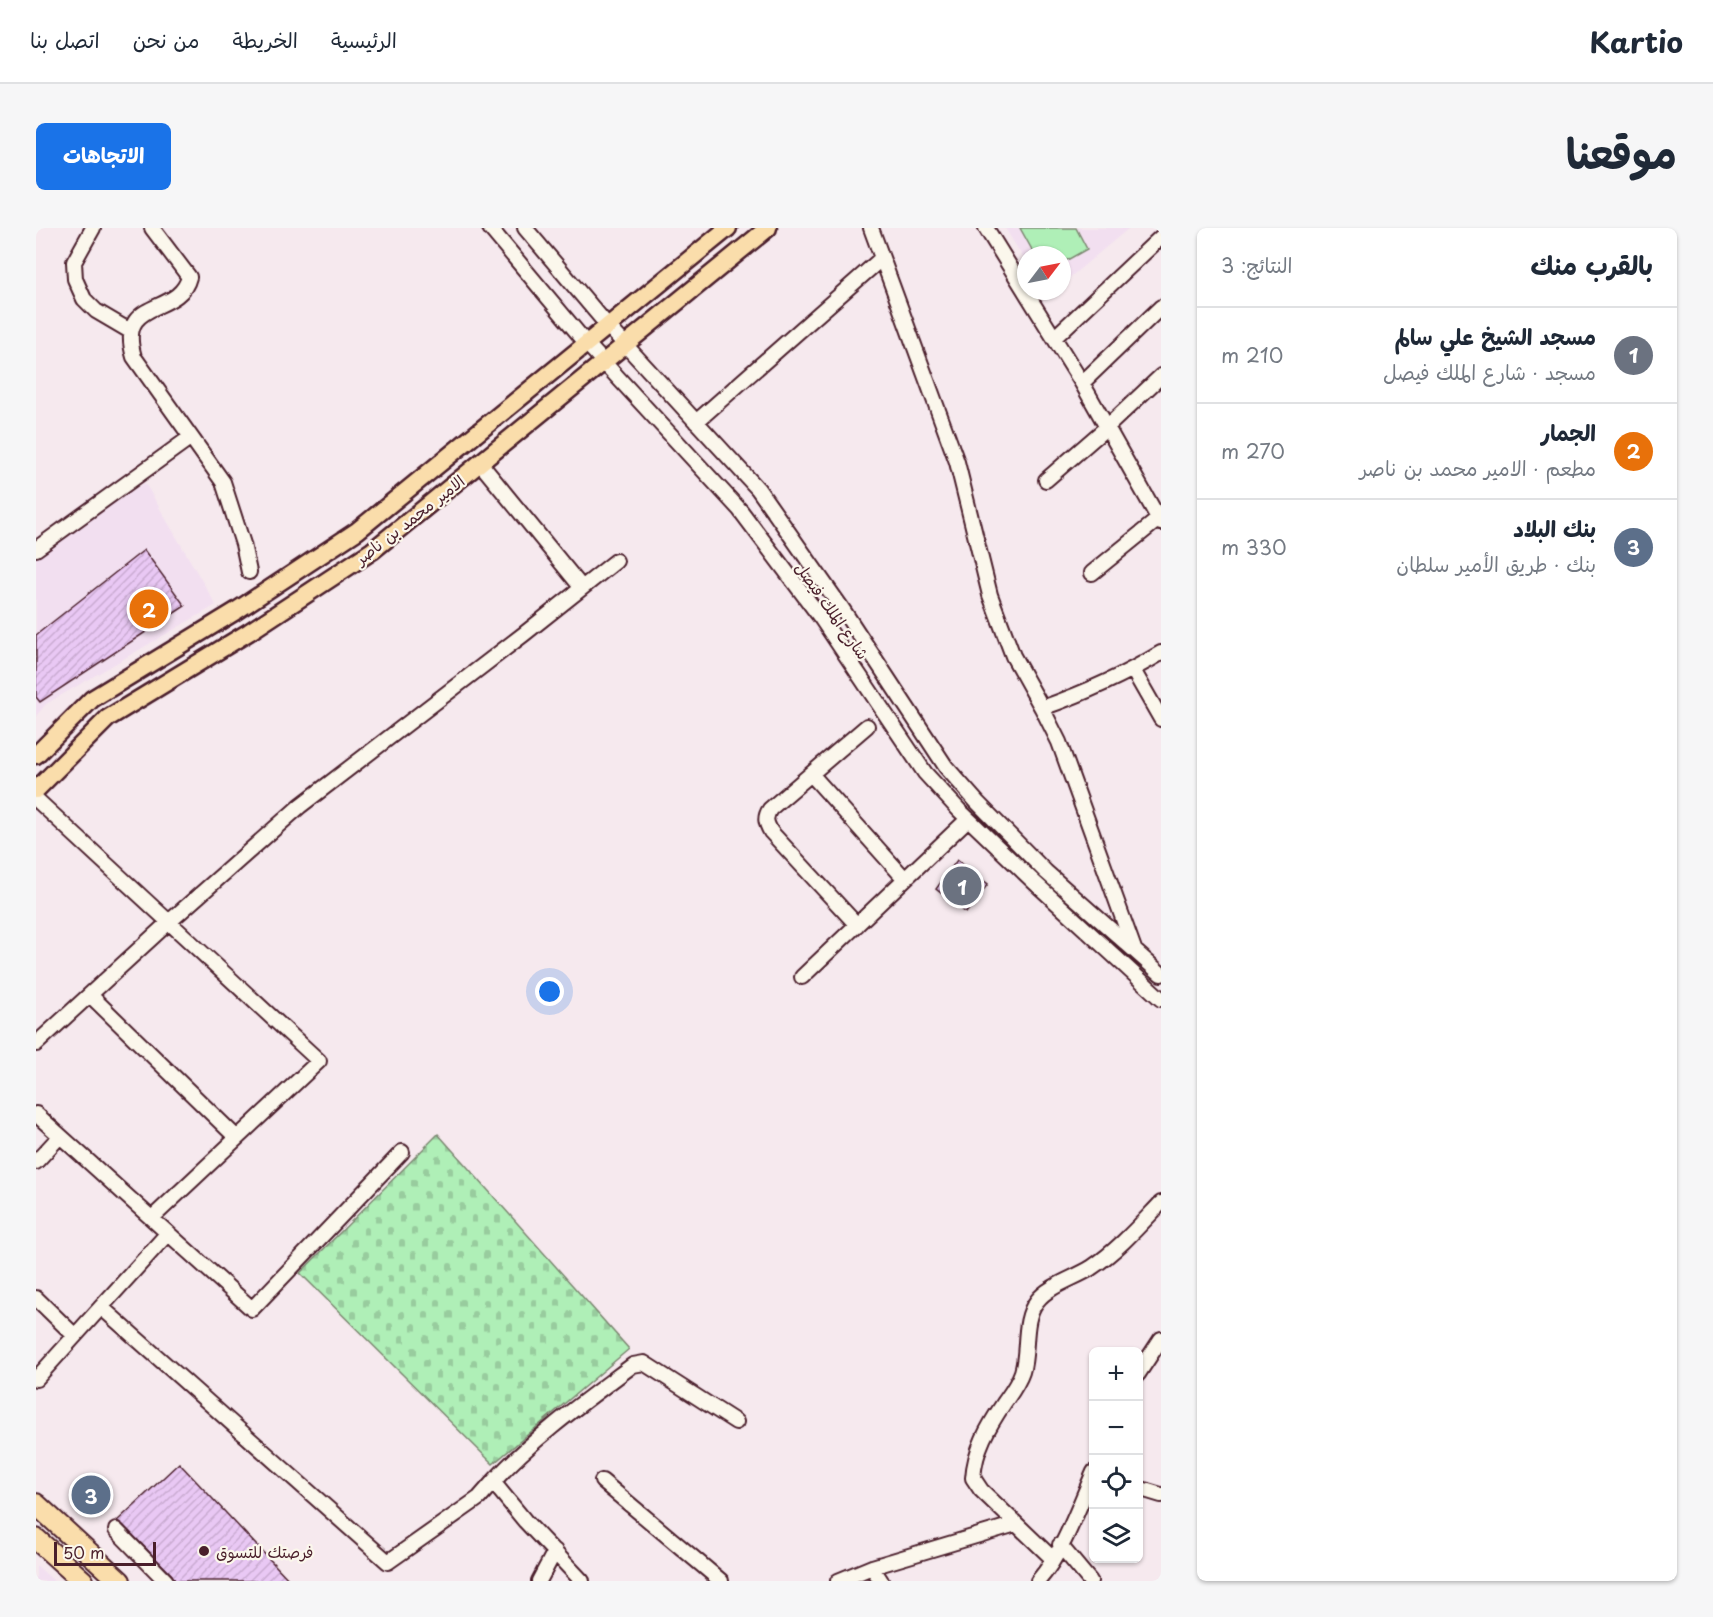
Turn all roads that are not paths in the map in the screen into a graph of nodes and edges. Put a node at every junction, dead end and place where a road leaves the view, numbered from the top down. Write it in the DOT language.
graph roads {
  1 [pos="93,228"];
  2 [pos="152,228"];
  3 [pos="490,228"];
  4 [pos="525,228"];
  5 [pos="728,228"];
  6 [pos="768,228"];
  7 [pos="871,228"];
  8 [pos="986,228"];
  9 [pos="1161,237"];
  10 [pos="882,258"];
  11 [pos="1161,307"];
  12 [pos="608,326"];
  13 [pos="130,331"];
  14 [pos="1054,338"];
  15 [pos="587,344"];
  16 [pos="625,345"];
  17 [pos="603,362"];
  18 [pos="1161,376"];
  19 [pos="1082,383"];
  20 [pos="696,422"];
  21 [pos="1107,428"];
  22 [pos="191,437"];
  23 [pos="480,463"];
  24 [pos="1046,480"];
  25 [pos="1160,520"];
  26 [pos="36,549"];
  27 [pos="616,561"];
  28 [pos="249,572"];
  29 [pos="1092,573"];
  30 [pos="582,588"];
  31 [pos="1161,653"];
  32 [pos="1133,670"];
  33 [pos="1042,708"];
  34 [pos="1161,719"];
  35 [pos="867,726"];
  36 [pos="36,755"];
  37 [pos="811,774"];
  38 [pos="36,790"];
  39 [pos="36,799"];
  40 [pos="968,819"];
  41 [pos="905,879"];
  42 [pos="169,922"];
  43 [pos="857,925"];
  44 [pos="1134,951"];
  45 [pos="1161,974"];
  46 [pos="802,977"];
  47 [pos="90,995"];
  48 [pos="1161,999"];
  49 [pos="36,1044"];
  50 [pos="36,1114"];
  51 [pos="60,1136"];
  52 [pos="237,1138"];
  53 [pos="402,1152"];
  54 [pos="36,1162"];
  55 [pos="1161,1203"];
  56 [pos="152,1218"];
  57 [pos="168,1233"];
  58 [pos="36,1298"];
  59 [pos="101,1307"];
  60 [pos="75,1336"];
  61 [pos="1161,1339"];
  62 [pos="1148,1360"];
  63 [pos="1161,1366"];
  64 [pos="1143,1367"];
  65 [pos="36,1379"];
  66 [pos="736,1422"];
  67 [pos="602,1481"];
  68 [pos="493,1482"];
  69 [pos="1089,1483"];
  70 [pos="1143,1490"];
  71 [pos="1161,1495"];
  72 [pos="36,1504"];
  73 [pos="1016,1524"];
  74 [pos="116,1530"];
  75 [pos="36,1539"];
  76 [pos="1060,1545"];
  77 [pos="555,1551"];
  78 [pos="1053,1559"];
  79 [pos="872,1567"];
  80 [pos="83,1581"];
  81 [pos="120,1581"];
  82 [pos="166,1581"];
  83 [pos="539,1581"];
  84 [pos="582,1581"];
  85 [pos="721,1581"];
  86 [pos="838,1581"];
  87 [pos="881,1581"];
  88 [pos="1038,1581"];
  89 [pos="1090,1581"];
  1 -- 13 [label="street"];
  2 -- 13 [label="street"];
  3 -- 15 [label="street, شارع الملك فيصل"];
  4 -- 12 [label="street, شارع الملك فيصل"];
  5 -- 12 [label="main road, الامير محمد بن ناصر"];
  6 -- 16 [label="main road, الامير محمد بن ناصر"];
  7 -- 10 [label="street"];
  8 -- 14 [label="street"];
  9 -- 14 [label="street"];
  10 -- 20 [label="street"];
  10 -- 33 [label="street"];
  11 -- 19 [label="street"];
  12 -- 15 [label="main road, الامير محمد بن ناصر"];
  12 -- 16 [label="street, شارع الملك فيصل"];
  13 -- 22 [label="street"];
  14 -- 19 [label="street"];
  15 -- 17 [label="street, شارع الملك فيصل"];
  15 -- 36 [label="main road, الامير محمد بن ناصر"];
  16 -- 17 [label="main road, الامير محمد بن ناصر"];
  16 -- 20 [label="street, شارع الملك فيصل"];
  17 -- 23 [label="main road, الامير محمد بن ناصر"];
  17 -- 40 [label="street, شارع الملك فيصل"];
  18 -- 21 [label="street"];
  19 -- 21 [label="street"];
  20 -- 44 [label="street, شارع الملك فيصل"];
  21 -- 24 [label="street"];
  21 -- 25 [label="street"];
  22 -- 26 [label="street"];
  22 -- 28 [label="street"];
  23 -- 30 [label="street"];
  23 -- 38 [label="main road, الامير محمد بن ناصر"];
  25 -- 29 [label="street"];
  27 -- 30 [label="street"];
  30 -- 42 [label="street"];
  31 -- 32 [label="street"];
  32 -- 33 [label="street"];
  32 -- 34 [label="street"];
  33 -- 44 [label="street"];
  35 -- 37 [label="street"];
  37 -- 41 [label="street"];
  37 -- 43 [label="street"];
  39 -- 42 [label="street"];
  40 -- 41 [label="street"];
  40 -- 48 [label="street, شارع الملك فيصل"];
  41 -- 43 [label="street"];
  42 -- 47 [label="street"];
  42 -- 52 [label="street"];
  43 -- 46 [label="street"];
  44 -- 45 [label="street, شارع الملك فيصل"];
  47 -- 49 [label="street"];
  47 -- 52 [label="street"];
  50 -- 51 [label="street"];
  51 -- 54 [label="street"];
  51 -- 56 [label="street"];
  52 -- 56 [label="street"];
  53 -- 57 [label="street"];
  55 -- 73 [label="street"];
  56 -- 57 [label="street"];
  57 -- 59 [label="street"];
  58 -- 60 [label="street"];
  59 -- 60 [label="street"];
  59 -- 68 [label="street"];
  60 -- 65 [label="street"];
  61 -- 62 [label="street"];
  62 -- 63 [label="street"];
  62 -- 64 [label="street"];
  66 -- 68 [label="street"];
  67 -- 85 [label="street"];
  68 -- 77 [label="street"];
  69 -- 76 [label="street"];
  70 -- 71 [label="street"];
  72 -- 81 [label="highway"];
  73 -- 78 [label="street"];
  73 -- 79 [label="street"];
  74 -- 82 [label="street"];
  75 -- 80 [label="highway"];
  76 -- 78 [label="street"];
  76 -- 89 [label="street"];
  77 -- 83 [label="street"];
  77 -- 84 [label="street"];
  78 -- 88 [label="street"];
  79 -- 86 [label="street"];
  79 -- 87 [label="street"];
}
